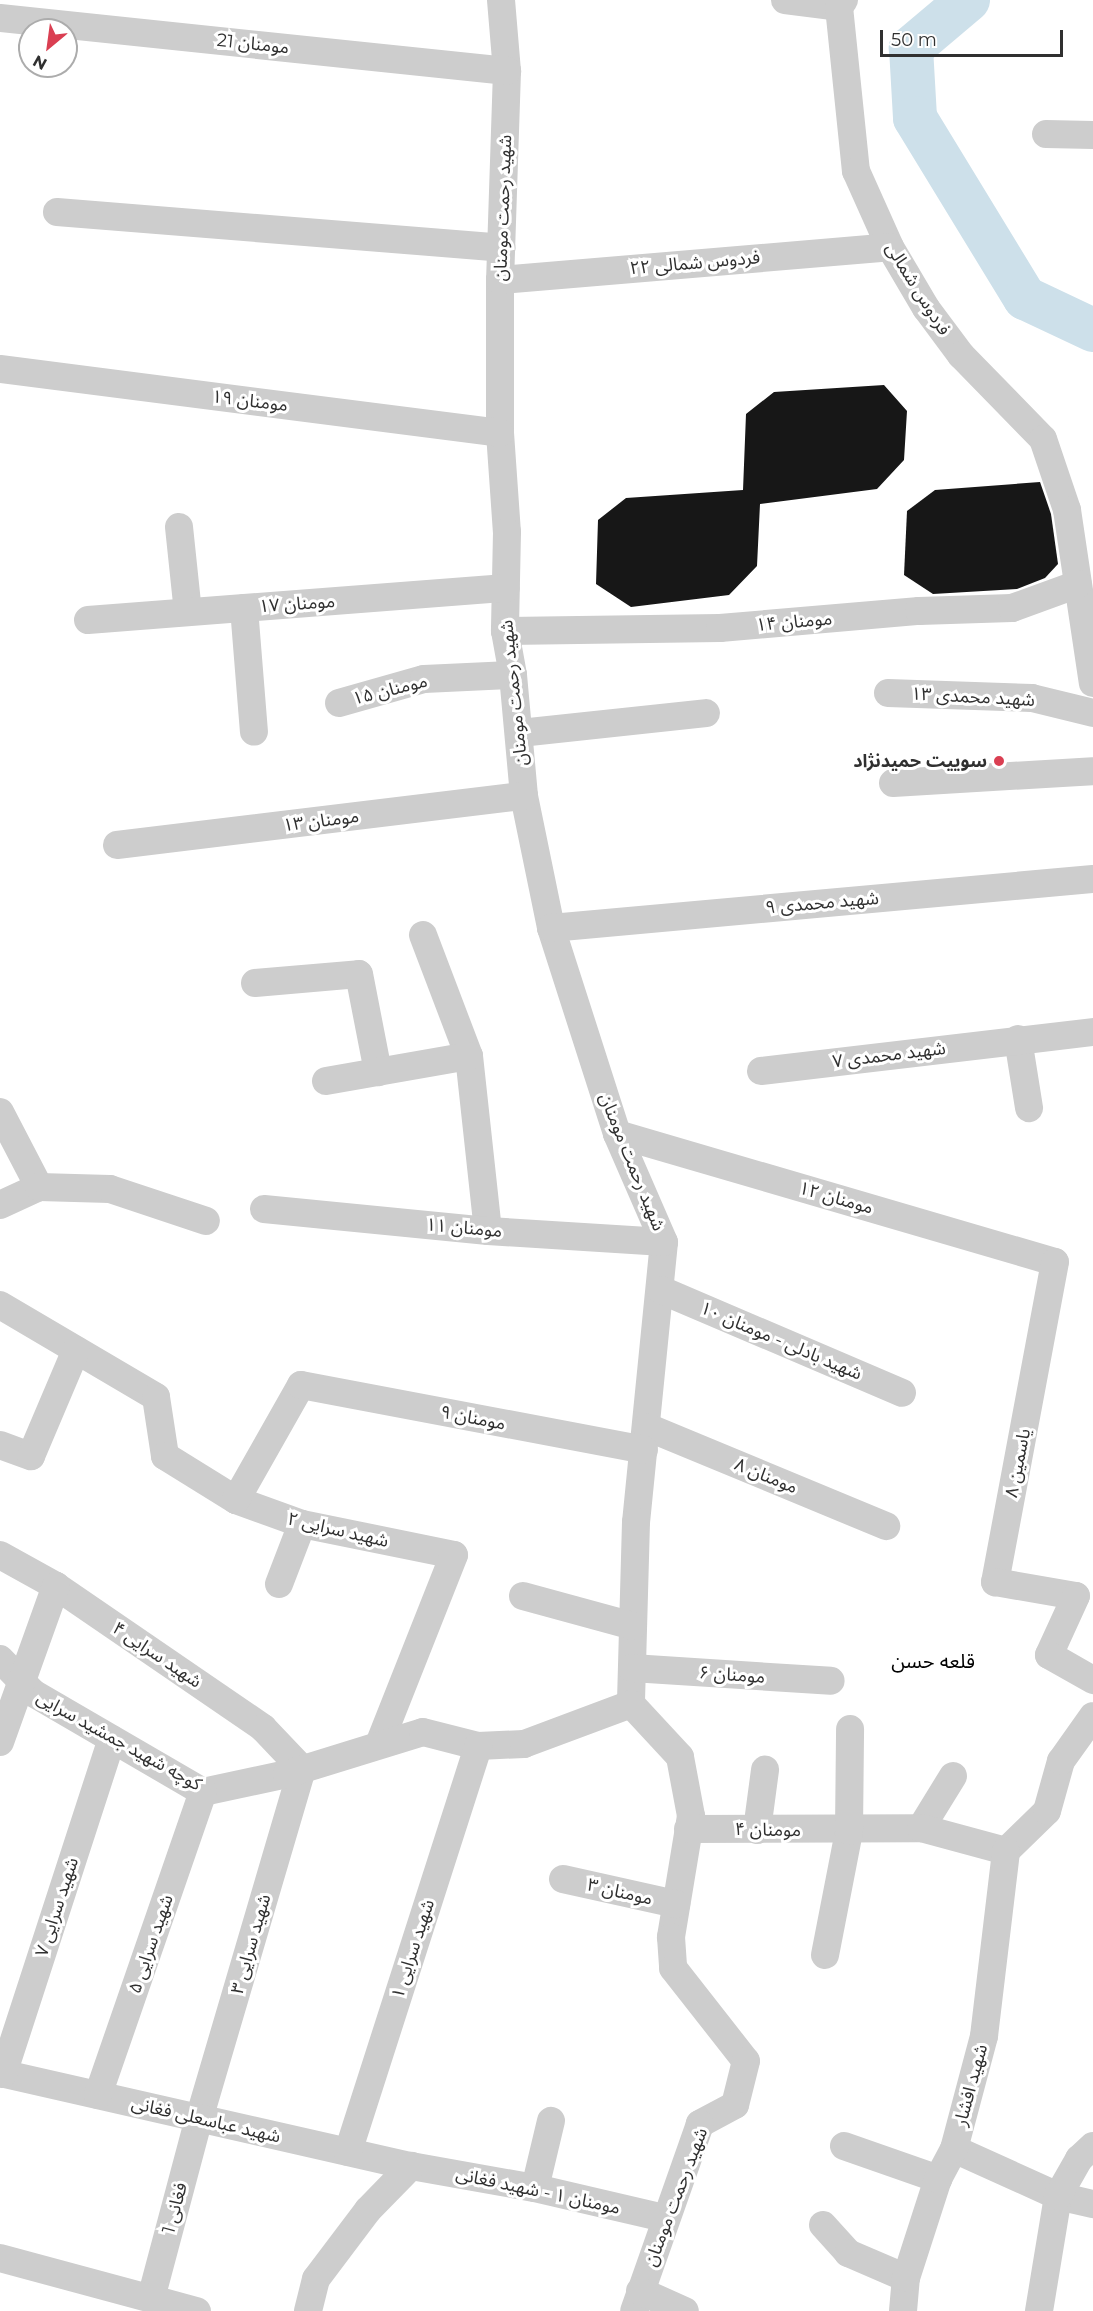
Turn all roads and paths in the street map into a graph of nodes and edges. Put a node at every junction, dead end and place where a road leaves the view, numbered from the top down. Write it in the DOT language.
graph roads {
  1 [pos="501,0"];
  2 [pos="786,0"];
  3 [pos="842,3"];
  4 [pos="0,18"];
  5 [pos="507,71"];
  6 [pos="1046,134"];
  7 [pos="1093,135"];
  8 [pos="57,212"];
  9 [pos="890,247"];
  10 [pos="502,248"];
  11 [pos="500,280"];
  12 [pos="0,369"];
  13 [pos="500,433"];
  14 [pos="178,527"];
  15 [pos="1078,584"];
  16 [pos="506,588"];
  17 [pos="244,608"];
  18 [pos="188,612"];
  19 [pos="88,620"];
  20 [pos="505,631"];
  21 [pos="513,675"];
  22 [pos="1093,682"];
  23 [pos="888,693"];
  24 [pos="339,703"];
  25 [pos="706,713"];
  26 [pos="1093,713"];
  27 [pos="254,732"];
  28 [pos="520,733"];
  29 [pos="1093,771"];
  30 [pos="893,783"];
  31 [pos="524,796"];
  32 [pos="117,845"];
  33 [pos="1093,879"];
  34 [pos="551,928"];
  35 [pos="423,935"];
  36 [pos="255,983"];
  37 [pos="1093,1032"];
  38 [pos="1018,1039"];
  39 [pos="469,1056"];
  40 [pos="761,1071"];
  41 [pos="378,1072"];
  42 [pos="326,1081"];
  43 [pos="1029,1108"];
  44 [pos="0,1112"];
  45 [pos="617,1134"];
  46 [pos="39,1188"];
  47 [pos="0,1205"];
  48 [pos="264,1209"];
  49 [pos="206,1221"];
  50 [pos="488,1231"];
  51 [pos="664,1242"];
  52 [pos="1056,1262"];
  53 [pos="660,1290"];
  54 [pos="0,1305"];
  55 [pos="76,1350"];
  56 [pos="902,1393"];
  57 [pos="645,1439"];
  58 [pos="0,1445"];
  59 [pos="236,1500"];
  60 [pos="302,1524"];
  61 [pos="886,1526"];
  62 [pos="0,1555"];
  63 [pos="279,1584"];
  64 [pos="56,1586"];
  65 [pos="523,1596"];
  66 [pos="633,1626"];
  67 [pos="0,1659"];
  68 [pos="632,1668"];
  69 [pos="1093,1680"];
  70 [pos="831,1681"];
  71 [pos="20,1683"];
  72 [pos="631,1704"];
  73 [pos="1093,1716"];
  74 [pos="850,1729"];
  75 [pos="112,1739"];
  76 [pos="0,1742"];
  77 [pos="379,1744"];
  78 [pos="478,1746"];
  79 [pos="302,1769"];
  80 [pos="765,1770"];
  81 [pos="953,1776"];
  82 [pos="203,1792"];
  83 [pos="921,1828"];
  84 [pos="688,1829"];
  85 [pos="757,1830"];
  86 [pos="849,1831"];
  87 [pos="1006,1851"];
  88 [pos="563,1879"];
  89 [pos="676,1904"];
  90 [pos="825,1955"];
  91 [pos="2,2074"];
  92 [pos="98,2095"];
  93 [pos="199,2118"];
  94 [pos="551,2121"];
  95 [pos="844,2146"];
  96 [pos="1093,2146"];
  97 [pos="954,2149"];
  98 [pos="348,2152"];
  99 [pos="411,2166"];
  100 [pos="938,2179"];
  101 [pos="535,2188"];
  102 [pos="1058,2196"];
  103 [pos="1093,2204"];
  104 [pos="664,2218"];
  105 [pos="823,2225"];
  106 [pos="0,2258"];
  107 [pos="906,2278"];
  108 [pos="152,2298"];
  109 [pos="637,2301"];
  110 [pos="197,2311"];
  111 [pos="308,2311"];
  112 [pos="685,2311"];
  113 [pos="903,2311"];
  114 [pos="1039,2311"];
  1 -- 5 [label="street, شهید رحمت مومنان"];
  2 -- 3 [label="street"];
  3 -- 9 [label="street, فردوس شمالی"];
  4 -- 5 [label="street, مومنان 21"];
  5 -- 10 [label="street, شهید رحمت مومنان"];
  6 -- 7 [label="street"];
  8 -- 10 [label="street"];
  9 -- 11 [label="street, فردوس شمالی ۲۲"];
  9 -- 15 [label="street, فردوس شمالی"];
  10 -- 11 [label="street, شهید رحمت مومنان"];
  11 -- 13 [label="street, شهید رحمت مومنان"];
  12 -- 13 [label="street, مومنان ۱۹"];
  13 -- 16 [label="street, شهید رحمت مومنان"];
  14 -- 18 [label="street"];
  15 -- 20 [label="street, مومنان ۱۴"];
  15 -- 22 [label="street, فردوس شمالی"];
  16 -- 17 [label="street, مومنان ۱۷"];
  16 -- 20 [label="street, شهید رحمت مومنان"];
  17 -- 18 [label="street, مومنان ۱۷"];
  17 -- 27 [label="street"];
  18 -- 19 [label="street, مومنان ۱۷"];
  20 -- 21 [label="street, شهید رحمت مومنان"];
  21 -- 24 [label="street, مومنان ۱۵"];
  21 -- 28 [label="street, شهید رحمت مومنان"];
  23 -- 26 [label="street, ۱۳ شهید محمدی"];
  25 -- 28 [label="street"];
  28 -- 31 [label="street, شهید رحمت مومنان"];
  29 -- 30 [label="street"];
  31 -- 32 [label="street, مومنان ۱۳"];
  31 -- 34 [label="street, شهید رحمت مومنان"];
  33 -- 34 [label="street, ۹ شهید محمدی"];
  34 -- 45 [label="street, شهید رحمت مومنان"];
  35 -- 39 [label="street"];
  36 -- 41 [label="street"];
  37 -- 38 [label="street, شهید محمدی ۷"];
  38 -- 40 [label="street, شهید محمدی ۷"];
  38 -- 43 [label="street"];
  39 -- 41 [label="street"];
  39 -- 50 [label="street"];
  41 -- 42 [label="street"];
  44 -- 46 [label="street"];
  45 -- 51 [label="street, شهید رحمت مومنان"];
  45 -- 52 [label="street, مومنان ۱۲"];
  46 -- 47 [label="street"];
  46 -- 49 [label="street"];
  48 -- 50 [label="street, مومنان ۱۱"];
  50 -- 51 [label="street, مومنان ۱۱"];
  51 -- 53 [label="street, شهید رحمت مومنان"];
  52 -- 69 [label="street, یاسمین ۸"];
  53 -- 56 [label="street, شهید بادلی - مومنان ۱۰"];
  53 -- 57 [label="street, شهید رحمت مومنان"];
  54 -- 55 [label="street, شهید سرایی ۲"];
  55 -- 58 [label="street"];
  55 -- 59 [label="street, شهید سرایی ۲"];
  57 -- 59 [label="street, مومنان ۹"];
  57 -- 61 [label="street, مومنان ۸"];
  57 -- 66 [label="street, شهید رحمت مومنان"];
  59 -- 60 [label="street, شهید سرایی ۲"];
  60 -- 63 [label="street"];
  60 -- 77 [label="street, شهید سرایی ۲"];
  62 -- 64 [label="street, شهید سرایی ۴"];
  64 -- 71 [label="street"];
  64 -- 79 [label="street, شهید سرایی ۴"];
  65 -- 66 [label="street"];
  66 -- 68 [label="street, شهید رحمت مومنان"];
  67 -- 71 [label="street, کوچه شهید جمشید سرایی"];
  68 -- 70 [label="street, مومنان ۶"];
  68 -- 72 [label="street, شهید رحمت مومنان"];
  71 -- 75 [label="street, کوچه شهید جمشید سرایی"];
  71 -- 76 [label="street"];
  72 -- 78 [label="street, کوچه شهید جمشید سرایی"];
  72 -- 84 [label="street, شهید رحمت مومنان"];
  73 -- 87 [label="street"];
  74 -- 86 [label="street"];
  75 -- 82 [label="street, کوچه شهید جمشید سرایی"];
  75 -- 91 [label="street, شهید سرایی ۷"];
  77 -- 78 [label="street, کوچه شهید جمشید سرایی"];
  77 -- 79 [label="street, کوچه شهید جمشید سرایی"];
  78 -- 98 [label="street, شهید سرایی ۱"];
  79 -- 82 [label="street, کوچه شهید جمشید سرایی"];
  79 -- 93 [label="street, شهید سرایی ۳"];
  80 -- 85 [label="street"];
  81 -- 83 [label="street"];
  82 -- 92 [label="street, شهید سرایی ۵"];
  83 -- 86 [label="street, ۴ مومنان"];
  83 -- 87 [label="street, ۴ مومنان"];
  84 -- 85 [label="street, ۴ مومنان"];
  84 -- 89 [label="street, شهید رحمت مومنان"];
  85 -- 86 [label="street, ۴ مومنان"];
  86 -- 90 [label="street"];
  87 -- 97 [label="street, شهید افشار"];
  88 -- 89 [label="street, مومنان ۳"];
  89 -- 104 [label="street, شهید رحمت مومنان"];
  91 -- 92 [label="street, شهید عباسعلی فغانی"];
  92 -- 93 [label="street, شهید عباسعلی فغانی"];
  93 -- 98 [label="street, شهید عباسعلی فغانی"];
  93 -- 108 [label="street, فغانی 1"];
  94 -- 101 [label="street"];
  95 -- 100 [label="street"];
  96 -- 102 [label="street"];
  97 -- 100 [label="street, شهید افشار"];
  97 -- 102 [label="street"];
  98 -- 99 [label="street, شهید عباسعلی فغانی"];
  99 -- 101 [label="street, مومنان ۱ - شهید فغانی"];
  99 -- 111 [label="street"];
  100 -- 107 [label="street, شهید افشار"];
  101 -- 104 [label="street, مومنان ۱ - شهید فغانی"];
  102 -- 103 [label="street"];
  102 -- 114 [label="street"];
  104 -- 109 [label="street, شهید رحمت مومنان"];
  105 -- 107 [label="street"];
  106 -- 108 [label="street"];
  107 -- 113 [label="street, شهید افشار"];
  108 -- 110 [label="street"];
  109 -- 112 [label="street"];
}
